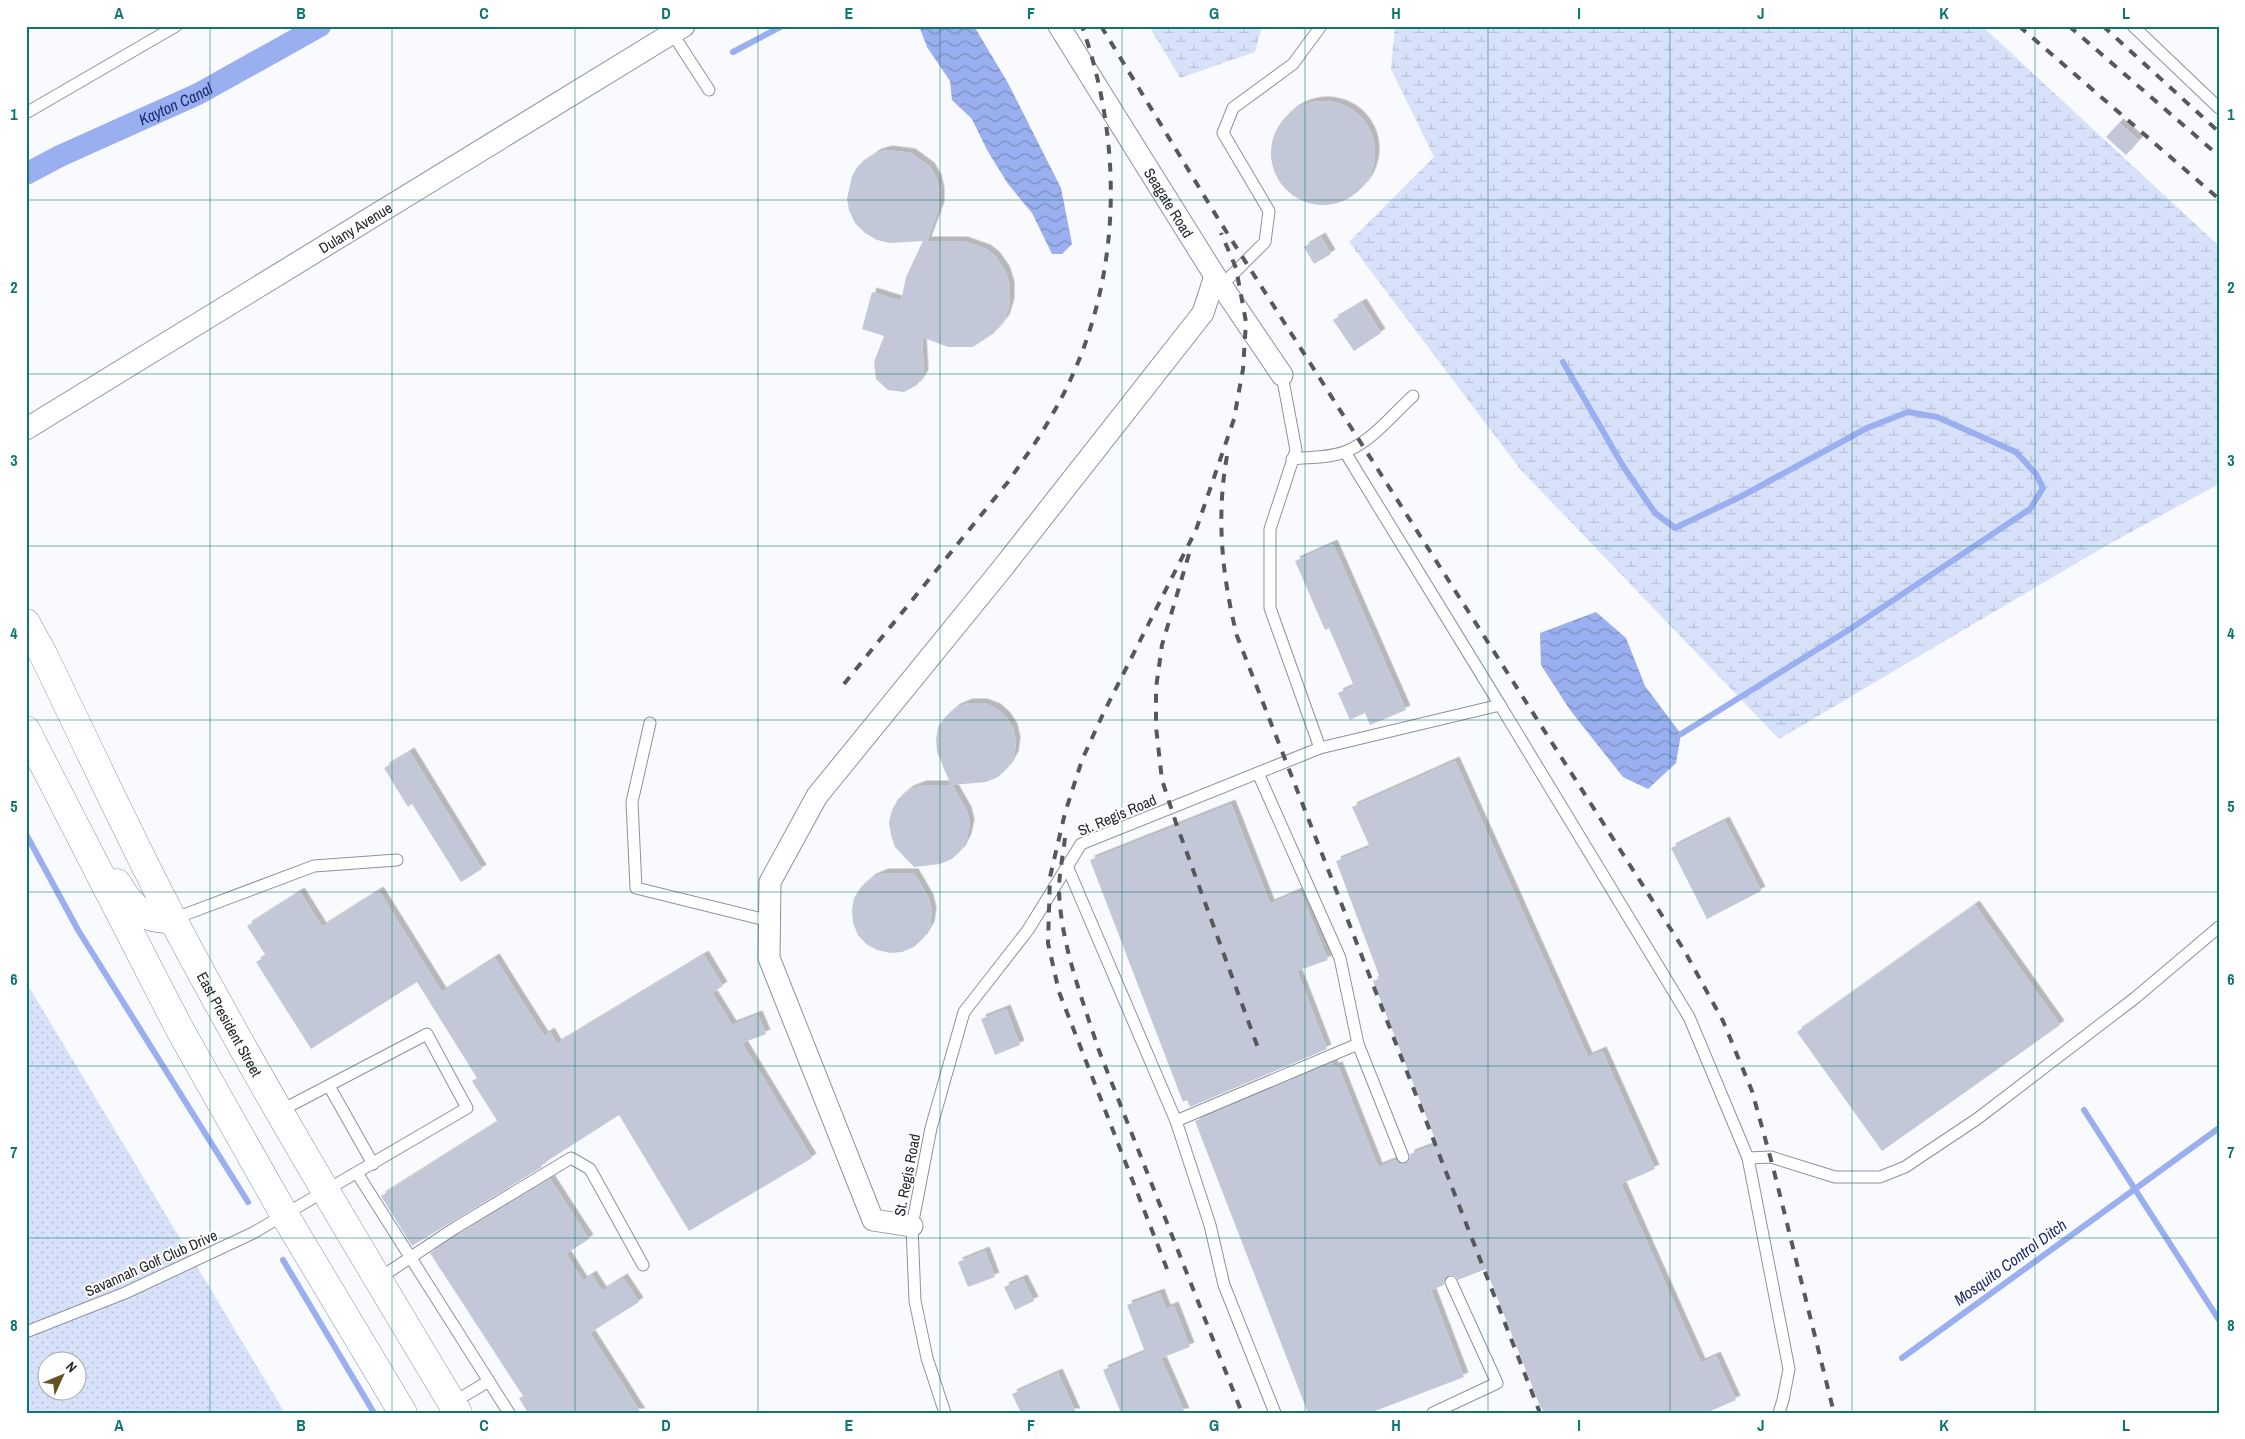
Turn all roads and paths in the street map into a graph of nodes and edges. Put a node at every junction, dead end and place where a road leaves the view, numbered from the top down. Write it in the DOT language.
graph roads {
  1 [pos="176,26"];
  2 [pos="1059,26"];
  3 [pos="1321,26"];
  4 [pos="2133,26"];
  5 [pos="678,30"];
  6 [pos="709,90"];
  7 [pos="2219,108"];
  8 [pos="26,113"];
  9 [pos="1218,281"];
  10 [pos="1282,375"];
  11 [pos="1413,396"];
  12 [pos="26,429"];
  13 [pos="1345,452"];
  14 [pos="1292,459"];
  15 [pos="26,624"];
  16 [pos="1500,705"];
  17 [pos="650,723"];
  18 [pos="26,730"];
  19 [pos="1320,748"];
  20 [pos="1258,773"];
  21 [pos="53,783"];
  22 [pos="397,860"];
  23 [pos="1067,866"];
  24 [pos="173,919"];
  25 [pos="770,921"];
  26 [pos="2219,927"];
  27 [pos="1358,1044"];
  28 [pos="329,1086"];
  29 [pos="280,1111"];
  30 [pos="1176,1121"];
  31 [pos="1403,1157"];
  32 [pos="1748,1158"];
  33 [pos="373,1164"];
  34 [pos="357,1173"];
  35 [pos="326,1191"];
  36 [pos="284,1214"];
  37 [pos="912,1226"];
  38 [pos="409,1257"];
  39 [pos="643,1265"];
  40 [pos="378,1279"];
  41 [pos="1451,1282"];
  42 [pos="26,1332"];
  43 [pos="489,1381"];
  44 [pos="455,1408"];
  45 [pos="403,1413"];
  46 [pos="510,1413"];
  47 [pos="945,1413"];
  48 [pos="1275,1413"];
  49 [pos="1433,1413"];
  50 [pos="1778,1413"];
  1 -- 8 [label="lane"];
  2 -- 9 [label="street, Seagate Road"];
  3 -- 9 [label="lane"];
  4 -- 7 [label="lane"];
  5 -- 6 [label="lane"];
  5 -- 12 [label="street, Dulany Avenue"];
  9 -- 10 [label="street, Seagate Road"];
  9 -- 25 [label="street"];
  10 -- 14 [label="lane"];
  11 -- 13 [label="lane"];
  13 -- 14 [label="lane"];
  13 -- 16 [label="lane"];
  14 -- 19 [label="lane"];
  15 -- 24 [label="main road, East President Street"];
  16 -- 19 [label="lane, St. Regis Road"];
  16 -- 32 [label="lane"];
  17 -- 25 [label="lane"];
  18 -- 21 [label="main road"];
  19 -- 20 [label="lane, St. Regis Road"];
  20 -- 23 [label="lane, St. Regis Road"];
  20 -- 27 [label="lane"];
  21 -- 24 [label="main road"];
  21 -- 36 [label="main road"];
  22 -- 24 [label="lane"];
  23 -- 30 [label="lane"];
  23 -- 37 [label="lane, St. Regis Road"];
  24 -- 29 [label="main road, East President Street"];
  25 -- 37 [label="street"];
  26 -- 32 [label="lane"];
  27 -- 30 [label="lane"];
  27 -- 31 [label="lane"];
  28 -- 29 [label="lane"];
  28 -- 33 [label="lane"];
  28 -- 33 [label="lane, Savannah Golf Club Drive"];
  29 -- 35 [label="main road, East President Street"];
  30 -- 48 [label="lane"];
  32 -- 50 [label="lane"];
  33 -- 34 [label="lane, Savannah Golf Club Drive"];
  34 -- 35 [label="lane, Savannah Golf Club Drive"];
  34 -- 38 [label="lane"];
  35 -- 36 [label="lane, Savannah Golf Club Drive"];
  35 -- 40 [label="main road, East President Street"];
  36 -- 42 [label="lane, Savannah Golf Club Drive"];
  36 -- 45 [label="main road"];
  37 -- 47 [label="lane, St. Regis Road"];
  38 -- 39 [label="lane"];
  38 -- 40 [label="lane"];
  38 -- 43 [label="lane"];
  40 -- 44 [label="main road, East President Street"];
  41 -- 49 [label="lane"];
  43 -- 44 [label="lane"];
  43 -- 46 [label="lane"];
}
